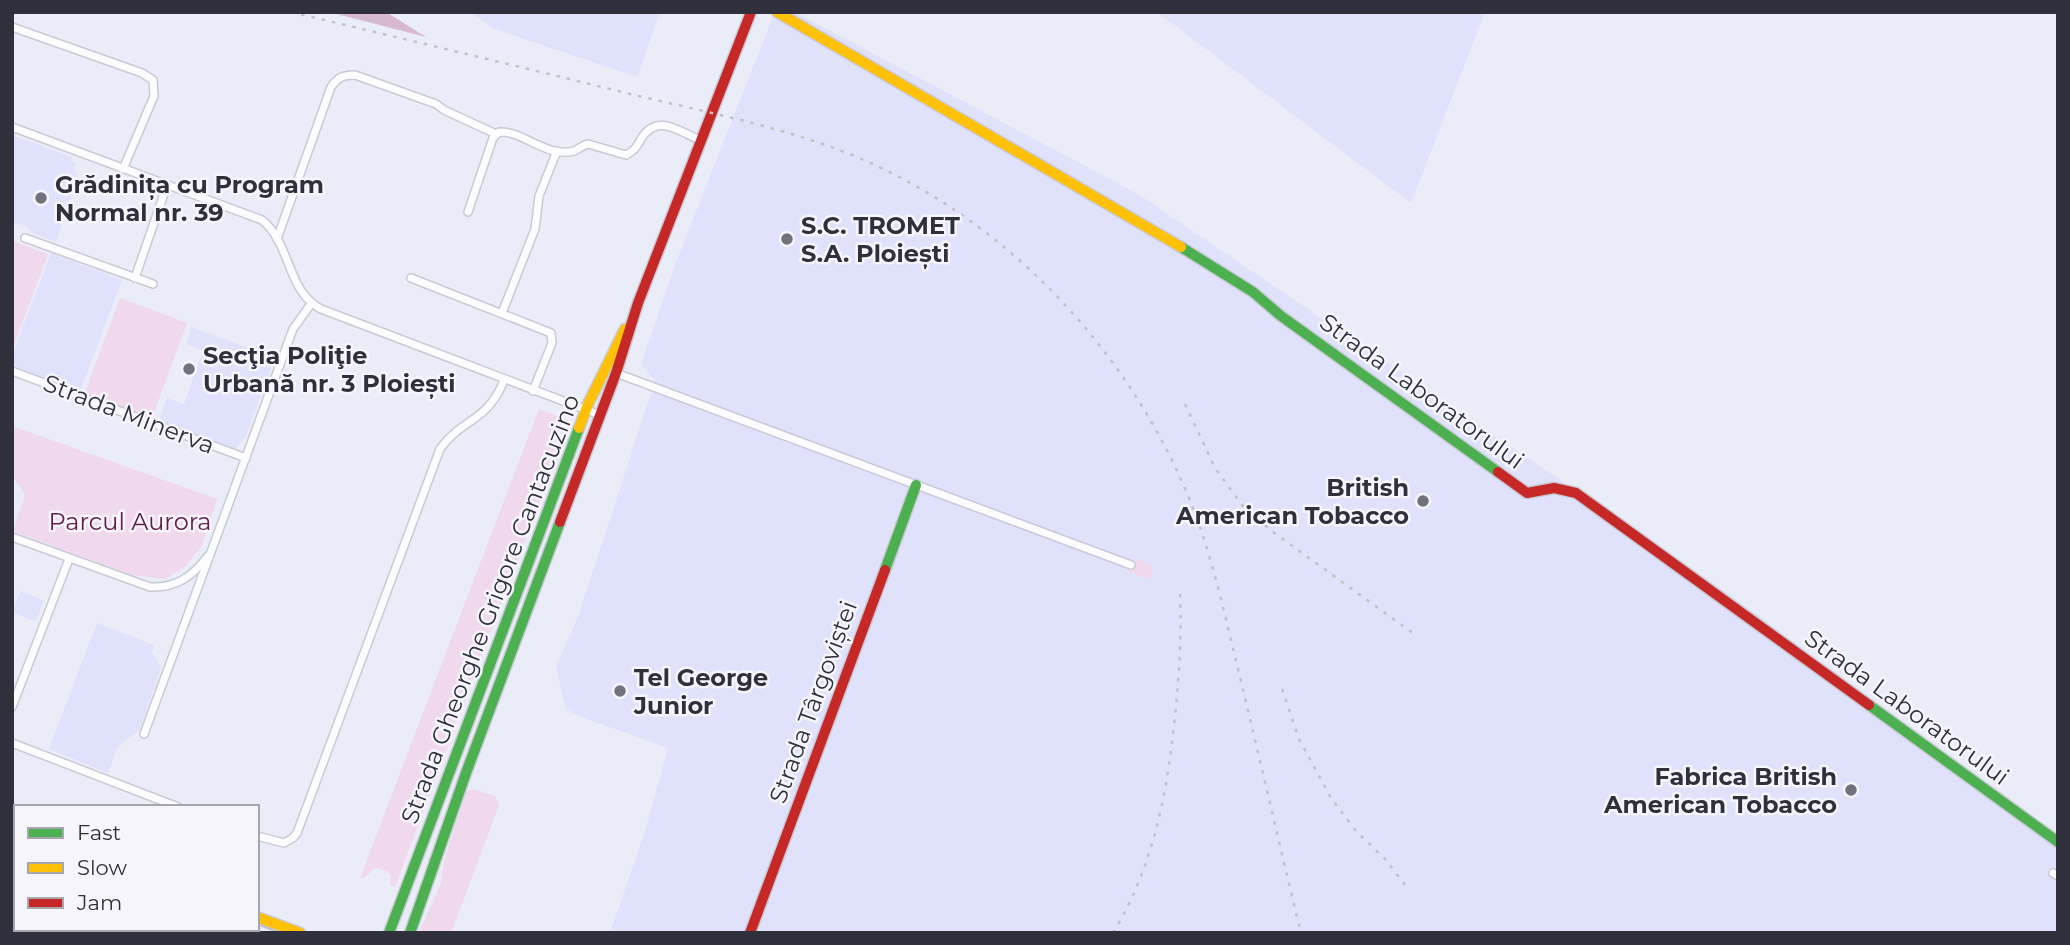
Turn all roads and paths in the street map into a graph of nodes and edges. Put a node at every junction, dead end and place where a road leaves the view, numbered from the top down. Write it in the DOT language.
graph roads {
  1 [pos="751,12"];
  2 [pos="776,12"];
  3 [pos="12,27"];
  4 [pos="12,127"];
  5 [pos="496,134"];
  6 [pos="702,141"];
  7 [pos="558,151"];
  8 [pos="123,169"];
  9 [pos="167,185"];
  10 [pos="468,212"];
  11 [pos="25,238"];
  12 [pos="278,239"];
  13 [pos="135,278"];
  14 [pos="411,278"];
  15 [pos="153,284"];
  16 [pos="638,303"];
  17 [pos="311,304"];
  18 [pos="502,313"];
  19 [pos="605,369"];
  20 [pos="12,370"];
  21 [pos="616,373"];
  22 [pos="504,380"];
  23 [pos="533,391"];
  24 [pos="586,411"];
  25 [pos="600,415"];
  26 [pos="246,458"];
  27 [pos="916,485"];
  28 [pos="12,537"];
  29 [pos="213,550"];
  30 [pos="69,559"];
  31 [pos="1131,565"];
  32 [pos="12,707"];
  33 [pos="144,734"];
  34 [pos="12,743"];
  35 [pos="173,805"];
  36 [pos="259,837"];
  37 [pos="2058,842"];
  38 [pos="259,918"];
  39 [pos="389,931"];
  40 [pos="410,932"];
  41 [pos="300,933"];
  42 [pos="750,933"];
  1 -- 6 [label="street, Strada Gheorghe Grigore Cantacuzino"];
  2 -- 37 [label="street, Strada Laboratorului"];
  3 -- 8 [label="street"];
  4 -- 8 [label="street"];
  5 -- 7 [label="street"];
  5 -- 10 [label="street"];
  5 -- 12 [label="street"];
  6 -- 7 [label="street"];
  6 -- 16 [label="street, Strada Gheorghe Grigore Cantacuzino"];
  7 -- 18 [label="street"];
  8 -- 9 [label="street"];
  9 -- 12 [label="street"];
  9 -- 13 [label="street"];
  11 -- 13 [label="street"];
  12 -- 17 [label="street"];
  13 -- 15 [label="street"];
  14 -- 18 [label="street"];
  16 -- 19 [label="street, Strada Gheorghe Grigore Cantacuzino"];
  16 -- 21 [label="street, Strada Gheorghe Grigore Cantacuzino"];
  17 -- 22 [label="street"];
  17 -- 26 [label="street"];
  18 -- 23 [label="street"];
  19 -- 21 [label="street"];
  19 -- 24 [label="street, Strada Gheorghe Grigore Cantacuzino"];
  20 -- 26 [label="street, Strada Minerva"];
  21 -- 25 [label="street, Strada Gheorghe Grigore Cantacuzino"];
  21 -- 27 [label="street"];
  22 -- 23 [label="street"];
  22 -- 36 [label="street"];
  23 -- 24 [label="street"];
  24 -- 25 [label="street"];
  24 -- 39 [label="street, Strada Gheorghe Grigore Cantacuzino"];
  25 -- 40 [label="street, Strada Gheorghe Grigore Cantacuzino"];
  26 -- 29 [label="street"];
  27 -- 31 [label="street"];
  27 -- 42 [label="street, Strada Târgoviștei"];
  28 -- 30 [label="street"];
  29 -- 30 [label="street"];
  29 -- 33 [label="street"];
  30 -- 32 [label="street"];
  34 -- 35 [label="street"];
  38 -- 41 [label="street"];
}
